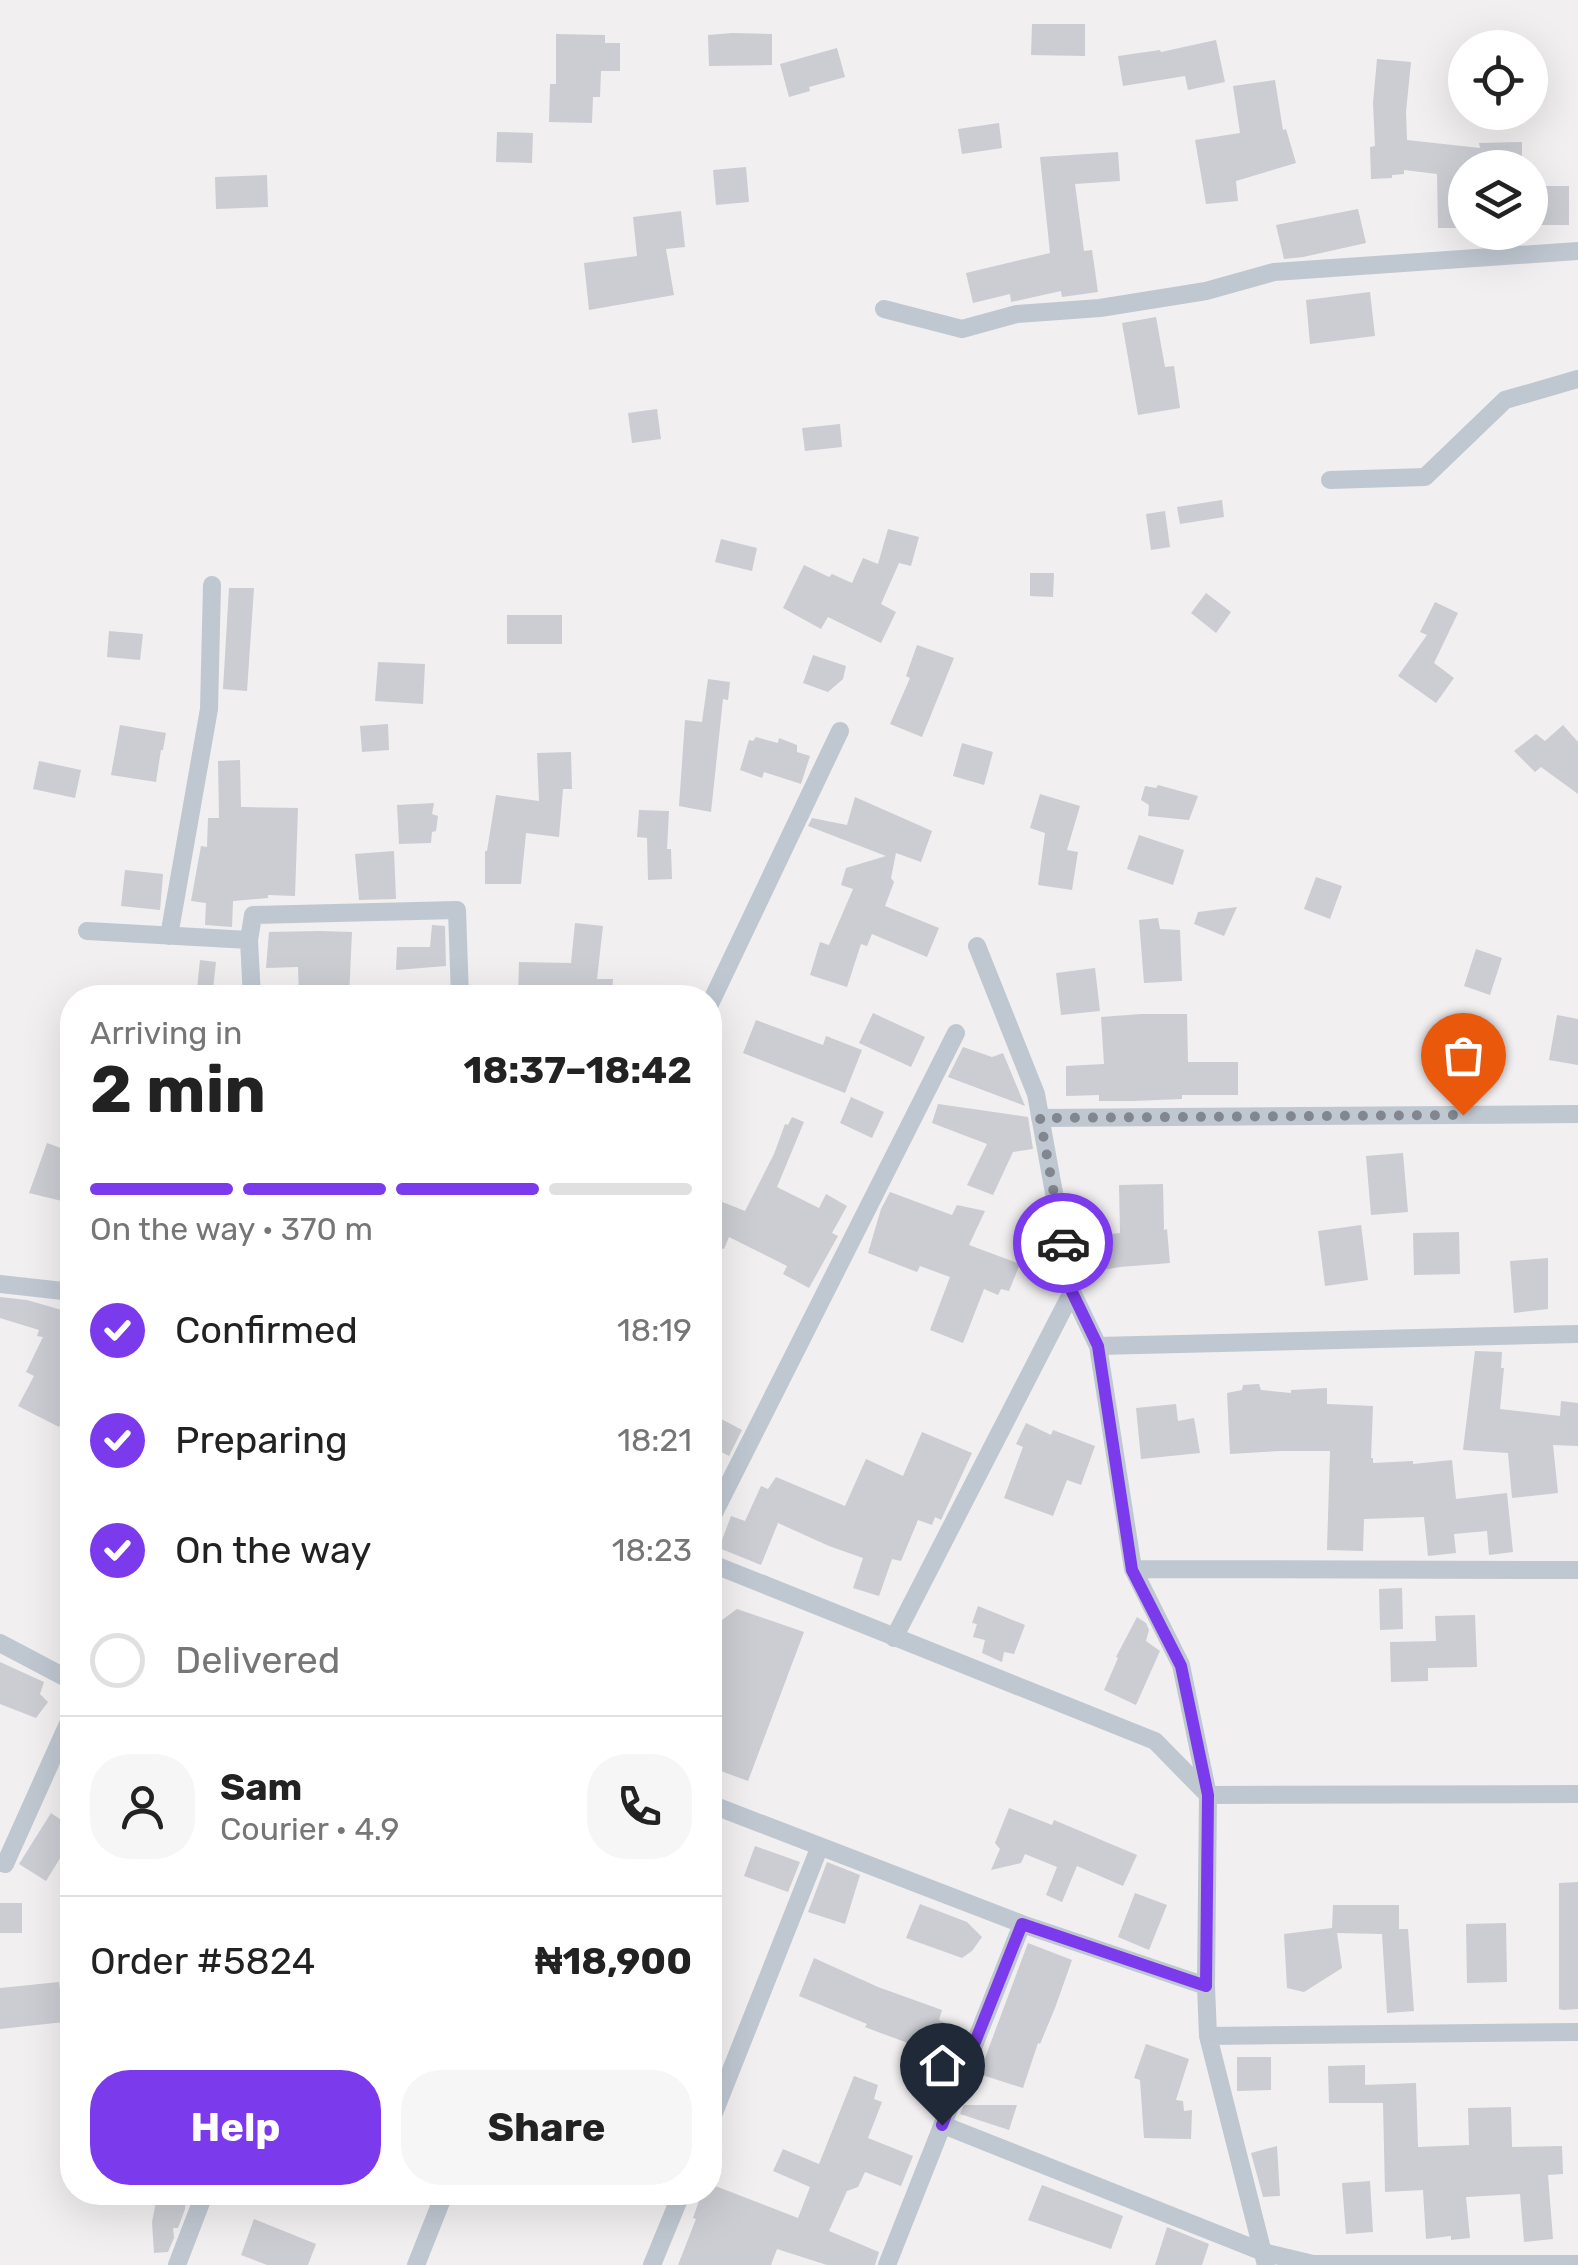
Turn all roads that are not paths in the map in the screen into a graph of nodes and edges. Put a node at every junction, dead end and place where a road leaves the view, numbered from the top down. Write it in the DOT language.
graph roads {
  1 [pos="1578,251"];
  2 [pos="884,309"];
  3 [pos="1578,379"];
  4 [pos="1330,480"];
  5 [pos="212,585"];
  6 [pos="840,731"];
  7 [pos="87,931"];
  8 [pos="170,936"];
  9 [pos="249,940"];
  10 [pos="977,946"];
  11 [pos="251,985"];
  12 [pos="460,985"];
  13 [pos="719,985"];
  14 [pos="956,1033"];
  15 [pos="1578,1114"];
  16 [pos="1040,1118"];
  17 [pos="0,1284"];
  18 [pos="60,1291"];
  19 [pos="1072,1292"];
  20 [pos="1578,1334"];
  21 [pos="1098,1346"];
  22 [pos="722,1498"];
  23 [pos="722,1568"];
  24 [pos="1132,1570"];
  25 [pos="1578,1570"];
  26 [pos="894,1638"];
  27 [pos="0,1643"];
  28 [pos="60,1675"];
  29 [pos="60,1741"];
  30 [pos="1578,1794"];
  31 [pos="1208,1795"];
  32 [pos="722,1809"];
  33 [pos="820,1846"];
  34 [pos="4,1864"];
  35 [pos="1022,1924"];
  36 [pos="1206,1986"];
  37 [pos="1578,2032"];
  38 [pos="1208,2036"];
  39 [pos="722,2093"];
  40 [pos="942,2125"];
  41 [pos="200,2205"];
  42 [pos="440,2205"];
  43 [pos="677,2205"];
  44 [pos="1264,2259"];
  45 [pos="1578,2264"];
  46 [pos="177,2265"];
  47 [pos="416,2265"];
  48 [pos="652,2265"];
  49 [pos="887,2265"];
  1 -- 2 [label="street"];
  3 -- 4 [label="street"];
  5 -- 8 [label="street"];
  6 -- 13 [label="street"];
  7 -- 8 [label="street"];
  8 -- 9 [label="street"];
  9 -- 11 [label="street"];
  9 -- 12 [label="street"];
  10 -- 16 [label="street"];
  14 -- 22 [label="street"];
  15 -- 16 [label="street"];
  16 -- 19 [label="street"];
  17 -- 18 [label="street"];
  19 -- 21 [label="street"];
  19 -- 26 [label="street"];
  20 -- 21 [label="street"];
  21 -- 24 [label="street"];
  23 -- 26 [label="street"];
  24 -- 25 [label="street"];
  24 -- 31 [label="street"];
  26 -- 31 [label="street"];
  27 -- 28 [label="street"];
  29 -- 34 [label="street"];
  30 -- 31 [label="street"];
  31 -- 36 [label="street"];
  32 -- 33 [label="street"];
  33 -- 35 [label="street"];
  33 -- 39 [label="street"];
  35 -- 36 [label="street"];
  35 -- 40 [label="street"];
  36 -- 38 [label="street"];
  37 -- 38 [label="street"];
  38 -- 44 [label="street"];
  40 -- 44 [label="street"];
  40 -- 49 [label="street"];
  41 -- 46 [label="street"];
  42 -- 47 [label="street"];
  43 -- 48 [label="street"];
  44 -- 45 [label="street"];
}
